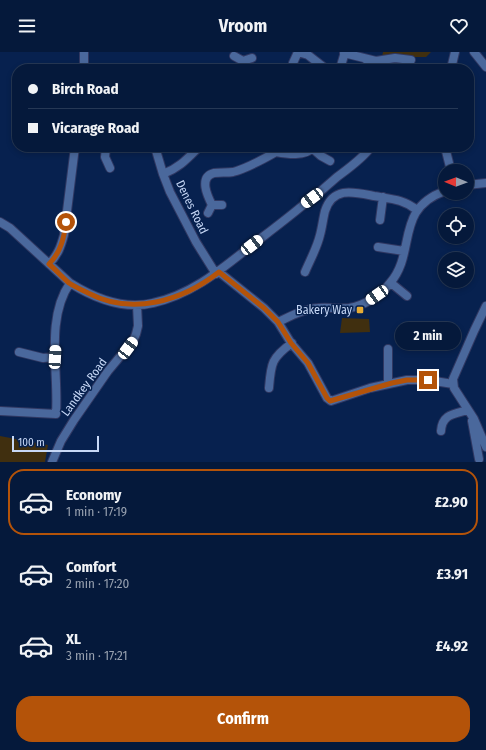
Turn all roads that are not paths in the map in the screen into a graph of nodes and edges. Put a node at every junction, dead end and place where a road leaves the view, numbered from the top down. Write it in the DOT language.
graph roads {
  1 [pos="84,52"];
  2 [pos="298,52"];
  3 [pos="455,52"];
  4 [pos="474,52"];
  5 [pos="344,53"];
  6 [pos="234,56"];
  7 [pos="252,58"];
  8 [pos="410,60"];
  9 [pos="372,61"];
  10 [pos="293,63"];
  11 [pos="84,64"];
  12 [pos="242,64"];
  13 [pos="244,64"];
  14 [pos="320,64"];
  15 [pos="341,64"];
  16 [pos="370,64"];
  17 [pos="452,64"];
  18 [pos="486,67"];
  19 [pos="74,152"];
  20 [pos="105,152"];
  21 [pos="156,152"];
  22 [pos="194,152"];
  23 [pos="271,152"];
  24 [pos="284,152"];
  25 [pos="304,152"];
  26 [pos="317,152"];
  27 [pos="366,152"];
  28 [pos="446,152"];
  29 [pos="330,162"];
  30 [pos="449,164"];
  31 [pos="110,168"];
  32 [pos="163,174"];
  33 [pos="486,183"];
  34 [pos="474,184"];
  35 [pos="438,195"];
  36 [pos="383,197"];
  37 [pos="212,205"];
  38 [pos="222,205"];
  39 [pos="417,210"];
  40 [pos="208,213"];
  41 [pos="380,220"];
  42 [pos="0,222"];
  43 [pos="378,247"];
  44 [pos="404,252"];
  45 [pos="49,264"];
  46 [pos="305,272"];
  47 [pos="217,273"];
  48 [pos="70,283"];
  49 [pos="390,283"];
  50 [pos="407,296"];
  51 [pos="137,305"];
  52 [pos="486,306"];
  53 [pos="278,322"];
  54 [pos="292,343"];
  55 [pos="388,349"];
  56 [pos="19,352"];
  57 [pos="55,357"];
  58 [pos="388,384"];
  59 [pos="453,384"];
  60 [pos="270,388"];
  61 [pos="468,410"];
  62 [pos="0,411"];
  63 [pos="474,419"];
  64 [pos="441,431"];
  65 [pos="486,447"];
  66 [pos="479,459"];
  67 [pos="52,462"];
  1 -- 11 [label="street"];
  2 -- 10 [label="street"];
  2 -- 14 [label="street"];
  3 -- 17 [label="street"];
  4 -- 18 [label="street"];
  5 -- 9 [label="street"];
  5 -- 15 [label="street"];
  6 -- 12 [label="street"];
  7 -- 13 [label="street"];
  8 -- 9 [label="street"];
  9 -- 16 [label="street"];
  19 -- 45 [label="street"];
  20 -- 31 [label="street"];
  21 -- 32 [label="street, Denes Road"];
  22 -- 32 [label="street"];
  23 -- 37 [label="street"];
  24 -- 25 [label="street"];
  26 -- 29 [label="street"];
  27 -- 47 [label="street"];
  28 -- 30 [label="street"];
  32 -- 47 [label="street, Denes Road"];
  33 -- 34 [label="street"];
  35 -- 39 [label="street"];
  36 -- 39 [label="street"];
  36 -- 41 [label="street"];
  36 -- 46 [label="street"];
  37 -- 38 [label="street"];
  37 -- 40 [label="street"];
  39 -- 44 [label="street"];
  42 -- 45 [label="street"];
  43 -- 44 [label="street"];
  44 -- 49 [label="street"];
  45 -- 48 [label="street"];
  47 -- 51 [label="street"];
  47 -- 53 [label="street, Denes Road"];
  48 -- 51 [label="street"];
  48 -- 57 [label="street"];
  49 -- 50 [label="street"];
  49 -- 53 [label="street"];
  51 -- 67 [label="street, Landkey Road"];
  52 -- 59 [label="street"];
  53 -- 54 [label="street, Denes Road"];
  54 -- 58 [label="street, Denes Road"];
  54 -- 60 [label="street"];
  55 -- 58 [label="street"];
  56 -- 57 [label="street"];
  57 -- 62 [label="street"];
  58 -- 59 [label="street"];
  59 -- 61 [label="street"];
  61 -- 63 [label="street"];
  61 -- 64 [label="street"];
  63 -- 65 [label="street"];
  63 -- 66 [label="street"];
}
